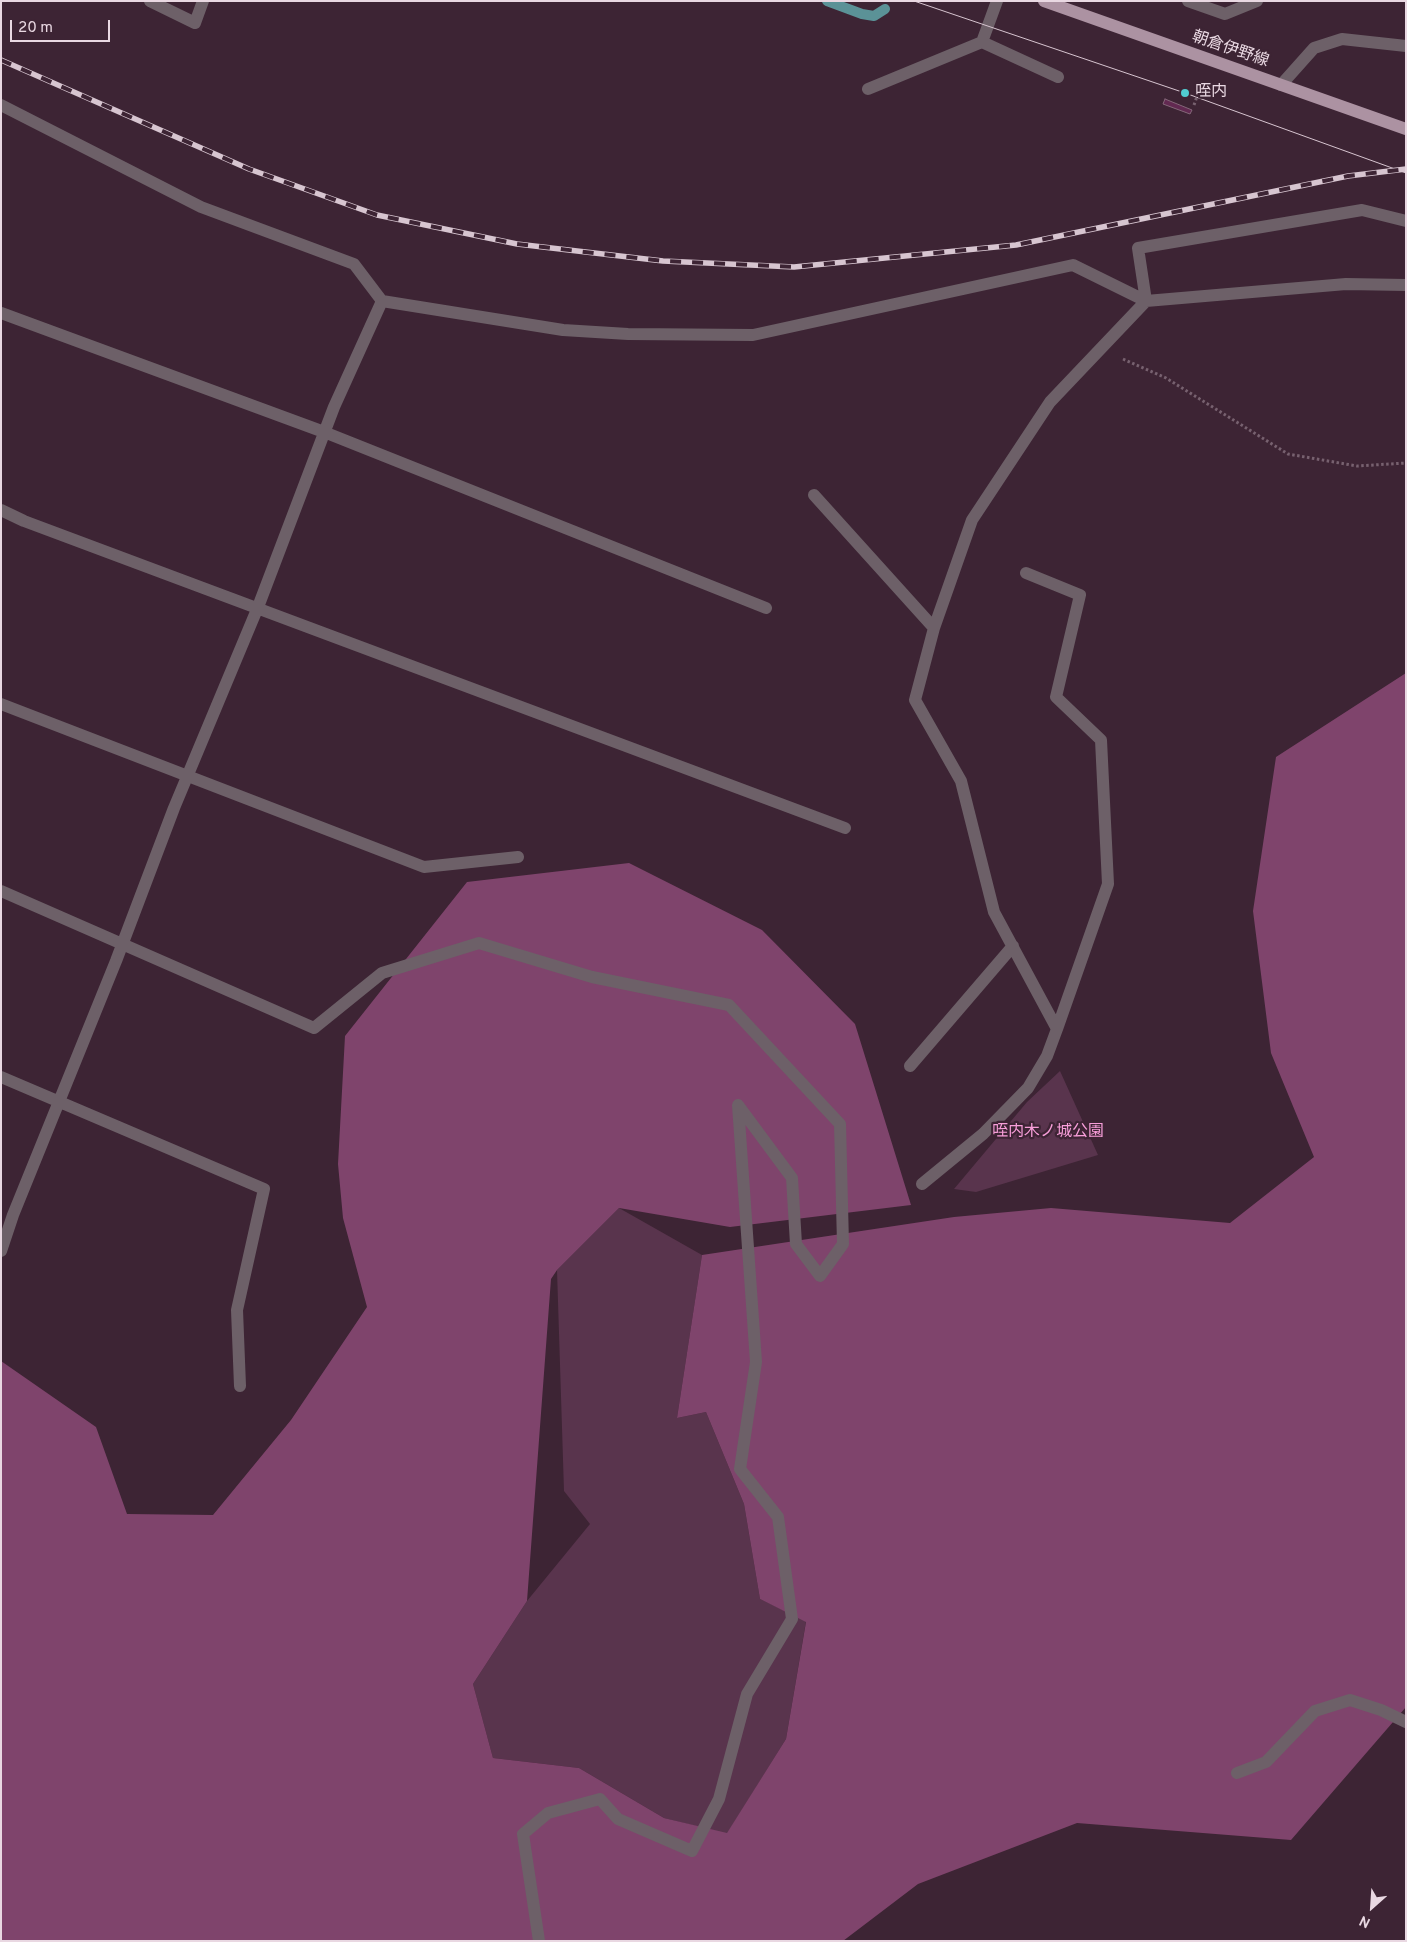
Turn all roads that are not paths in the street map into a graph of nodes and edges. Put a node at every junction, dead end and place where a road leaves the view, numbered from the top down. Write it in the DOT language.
graph roads {
  1 [pos="150,1"];
  2 [pos="203,1"];
  3 [pos="997,1"];
  4 [pos="1044,1"];
  5 [pos="1188,1"];
  6 [pos="1257,1"];
  7 [pos="982,42"];
  8 [pos="1406,46"];
  9 [pos="1058,77"];
  10 [pos="1281,85"];
  11 [pos="868,89"];
  12 [pos="1,105"];
  13 [pos="1406,129"];
  14 [pos="1406,221"];
  15 [pos="1406,285"];
  16 [pos="382,301"];
  17 [pos="1146,301"];
  18 [pos="1,313"];
  19 [pos="324,432"];
  20 [pos="814,495"];
  21 [pos="1,510"];
  22 [pos="1026,573"];
  23 [pos="258,607"];
  24 [pos="766,608"];
  25 [pos="934,628"];
  26 [pos="1,704"];
  27 [pos="188,774"];
  28 [pos="845,828"];
  29 [pos="518,857"];
  30 [pos="1,891"];
  31 [pos="121,944"];
  32 [pos="1013,946"];
  33 [pos="1057,1029"];
  34 [pos="910,1066"];
  35 [pos="1,1077"];
  36 [pos="59,1102"];
  37 [pos="922,1184"];
  38 [pos="1,1251"];
  39 [pos="240,1386"];
  40 [pos="1406,1722"];
  41 [pos="1237,1773"];
  42 [pos="539,1941"];
  1 -- 2 [label="street"];
  3 -- 7 [label="street"];
  4 -- 10 [label="main road, 朝倉伊野線"];
  5 -- 6 [label="street"];
  7 -- 9 [label="street"];
  7 -- 11 [label="street"];
  8 -- 10 [label="street"];
  10 -- 13 [label="main road, 朝倉伊野線"];
  12 -- 16 [label="street"];
  14 -- 17 [label="street"];
  15 -- 17 [label="street"];
  16 -- 17 [label="street"];
  16 -- 19 [label="street"];
  17 -- 25 [label="street"];
  18 -- 19 [label="street"];
  19 -- 23 [label="street"];
  19 -- 24 [label="street"];
  20 -- 25 [label="street"];
  21 -- 23 [label="street"];
  22 -- 33 [label="street"];
  23 -- 27 [label="street"];
  23 -- 28 [label="street"];
  25 -- 32 [label="street"];
  26 -- 27 [label="street"];
  27 -- 29 [label="street"];
  27 -- 31 [label="street"];
  30 -- 31 [label="street"];
  31 -- 36 [label="street"];
  31 -- 42 [label="street"];
  32 -- 33 [label="street"];
  32 -- 34 [label="street"];
  33 -- 37 [label="street"];
  35 -- 36 [label="street"];
  36 -- 38 [label="street"];
  36 -- 39 [label="street"];
  40 -- 41 [label="street"];
}
